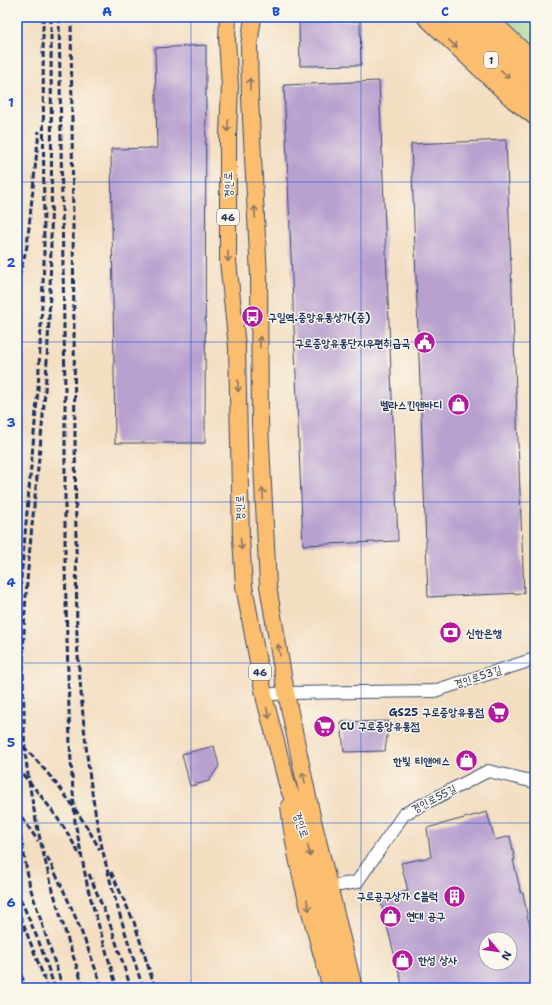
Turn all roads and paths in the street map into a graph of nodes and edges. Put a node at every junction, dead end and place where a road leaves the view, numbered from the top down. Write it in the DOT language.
graph roads {
  1 [pos="228,17"];
  2 [pos="253,17"];
  3 [pos="424,17"];
  4 [pos="448,17"];
  5 [pos="468,17"];
  6 [pos="488,17"];
  7 [pos="535,62"];
  8 [pos="535,82"];
  9 [pos="535,104"];
  10 [pos="535,117"];
  11 [pos="535,659"];
  12 [pos="286,693"];
  13 [pos="264,695"];
  14 [pos="535,782"];
  15 [pos="287,784"];
  16 [pos="312,816"];
  17 [pos="340,885"];
  18 [pos="331,988"];
  19 [pos="342,988"];
  20 [pos="354,988"];
  21 [pos="364,988"];
  1 -- 13 [label="main road, 경인로 / 46, one-way"];
  12 -- 2 [label="main road, 경인로 / 46, one-way"];
  3 -- 10 [label="main road, one-way"];
  4 -- 9 [label="main road, 1, one-way"];
  5 -- 8 [label="main road, 1"];
  6 -- 7 [label="main road"];
  11 -- 12 [label="street, 경인로53길"];
  12 -- 13 [label="street, 경인로53길"];
  16 -- 12 [label="main road, 경인로 / 46, one-way"];
  13 -- 15 [label="main road, 경인로 / 46, one-way"];
  14 -- 17 [label="street, 경인로55길"];
  15 -- 18 [label="main road, one-way"];
  15 -- 19 [label="main road, 경인로 / 46, one-way"];
  16 -- 17 [label="main road"];
  16 -- 20 [label="main road, 경인로 / 46"];
  17 -- 21 [label="main road"];
}
